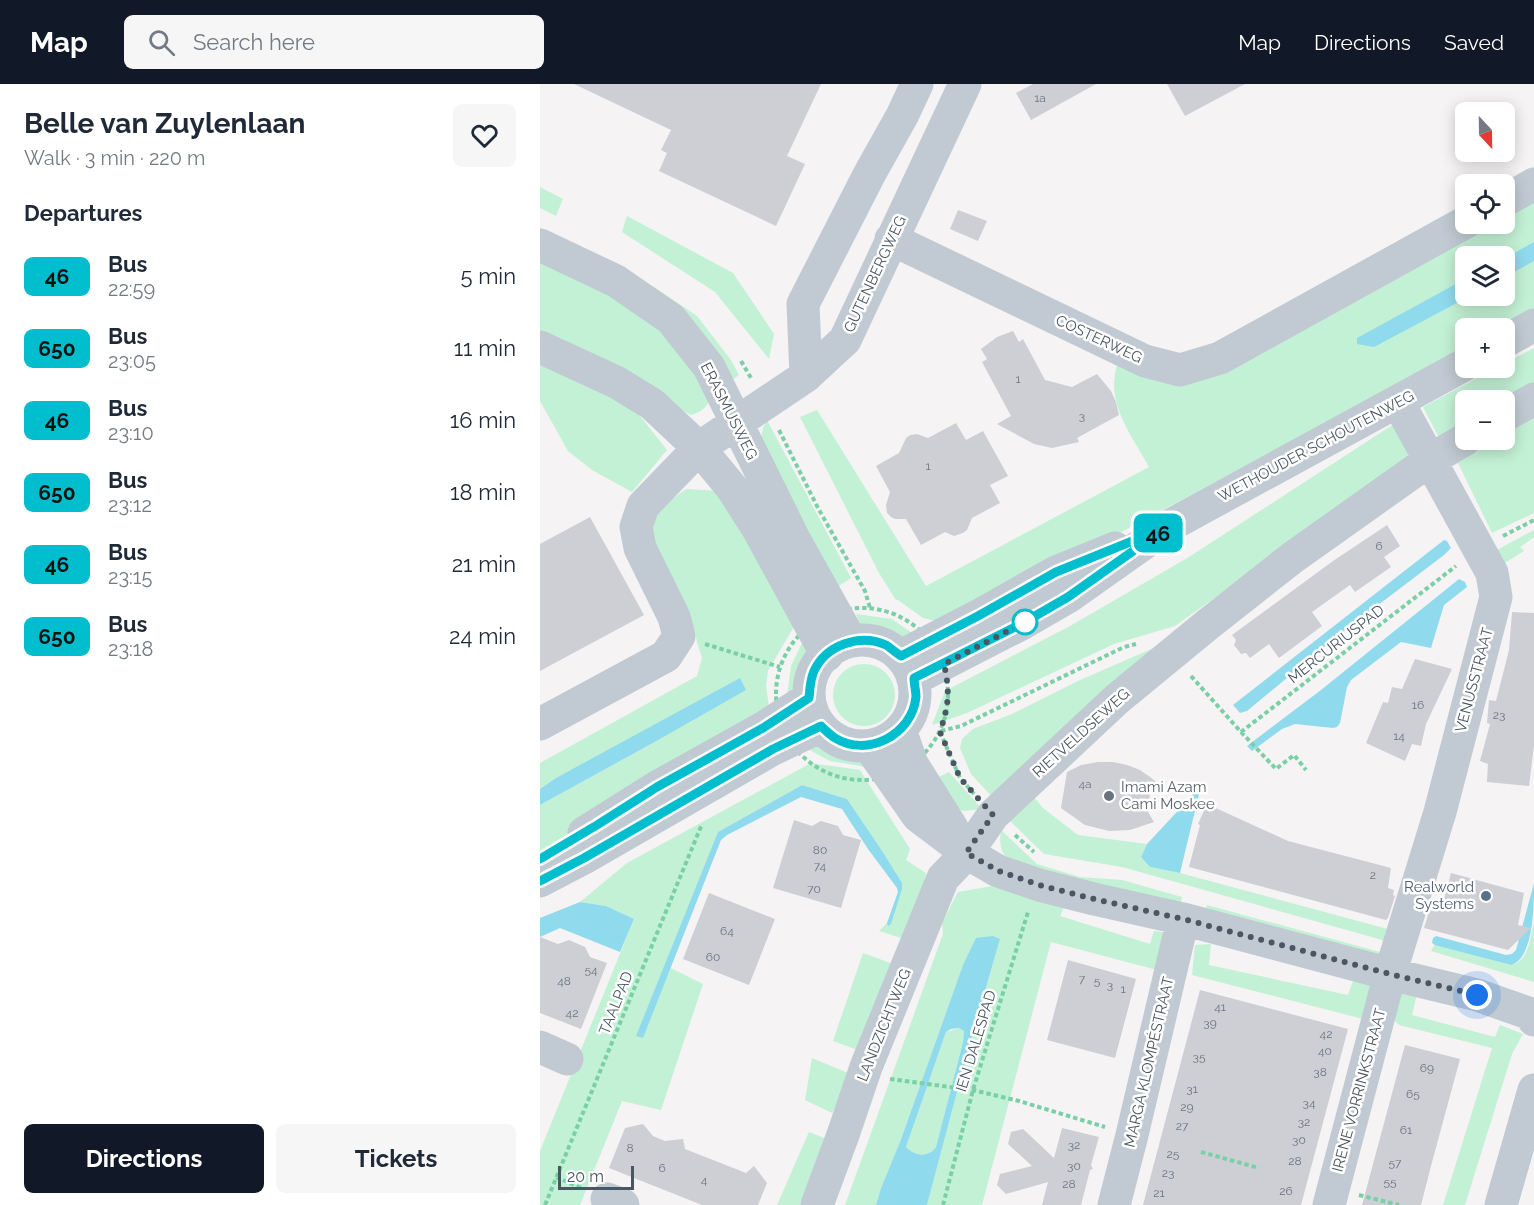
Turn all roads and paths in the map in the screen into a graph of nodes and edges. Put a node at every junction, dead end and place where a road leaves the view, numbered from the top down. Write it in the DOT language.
graph roads {
  1 [pos="917,84"];
  2 [pos="966,84"];
  3 [pos="1534,184"];
  4 [pos="1515,195"];
  5 [pos="1455,228"];
  6 [pos="891,239"];
  7 [pos="540,245"];
  8 [pos="1534,326"];
  9 [pos="1515,336"];
  10 [pos="540,347"];
  11 [pos="1455,370"];
  12 [pos="806,376"];
  13 [pos="1534,399"];
  14 [pos="1398,402"];
  15 [pos="1515,410"];
  16 [pos="735,423"];
  17 [pos="1455,445"];
  18 [pos="699,448"];
  19 [pos="1430,460"];
  20 [pos="1534,519"];
  21 [pos="1478,549"];
  22 [pos="822,619"];
  23 [pos="679,636"];
  24 [pos="1158,647"];
  25 [pos="839,648"];
  26 [pos="937,652"];
  27 [pos="780,667"];
  28 [pos="907,667"];
  29 [pos="815,712"];
  30 [pos="540,724"];
  31 [pos="784,729"];
  32 [pos="900,730"];
  33 [pos="940,732"];
  34 [pos="1241,732"];
  35 [pos="869,746"];
  36 [pos="1306,771"];
  37 [pos="890,776"];
  38 [pos="993,815"];
  39 [pos="704,821"];
  40 [pos="966,853"];
  41 [pos="540,859"];
  42 [pos="540,881"];
  43 [pos="1039,885"];
  44 [pos="1183,919"];
  45 [pos="1390,974"];
  46 [pos="1534,1020"];
  47 [pos="900,1080"];
  48 [pos="974,1090"];
  49 [pos="1534,1090"];
  50 [pos="1132,1135"];
  51 [pos="1201,1152"];
  52 [pos="1259,1168"];
  53 [pos="556,1177"];
  54 [pos="603,1197"];
  55 [pos="545,1205"];
  56 [pos="817,1205"];
  57 [pos="943,1205"];
  58 [pos="1114,1205"];
  59 [pos="1329,1205"];
  60 [pos="1501,1205"];
  1 -- 12 [label="street"];
  2 -- 6 [label="street, GUTENBERGWEG"];
  3 -- 4 [label="street"];
  5 -- 6 [label="street, COSTERWEG"];
  6 -- 12 [label="street, GUTENBERGWEG"];
  7 -- 16 [label="street, ERASMUSWEG"];
  8 -- 9 [label="street"];
  10 -- 18 [label="street, ERASMUSWEG"];
  11 -- 14 [label="street, WETHOUDER SCHOUTENWEG"];
  12 -- 16 [label="street, GUTENBERGWEG"];
  13 -- 15 [label="street"];
  14 -- 19 [label="street, VENUSSTRAAT"];
  14 -- 26 [label="street, WETHOUDER SCHOUTENWEG"];
  16 -- 18 [label="street, GUTENBERGWEG"];
  16 -- 22 [label="street, ERASMUSWEG"];
  17 -- 19 [label="street, RIETVELDSEWEG"];
  18 -- 22 [label="street, ERASMUSWEG"];
  18 -- 23 [label="street, GUTENBERGWEG"];
  19 -- 21 [label="street, VENUSSTRAAT"];
  19 -- 24 [label="street, RIETVELDSEWEG"];
  20 -- 21 [label="path, MERCURIUSPAD"];
  21 -- 34 [label="path, MERCURIUSPAD"];
  21 -- 45 [label="street, VENUSSTRAAT"];
  22 -- 25 [label="street, ERASMUSWEG"];
  22 -- 26 [label="path"];
  22 -- 27 [label="path"];
  23 -- 27 [label="path"];
  23 -- 30 [label="street"];
  24 -- 33 [label="path"];
  24 -- 34 [label="path"];
  24 -- 38 [label="street, RIETVELDSEWEG"];
  25 -- 28 [label="street"];
  25 -- 29 [label="street"];
  26 -- 28 [label="street, WETHOUDER SCHOUTENWEG"];
  26 -- 33 [label="path"];
  27 -- 31 [label="path"];
  28 -- 32 [label="street"];
  29 -- 31 [label="street"];
  29 -- 35 [label="street"];
  31 -- 37 [label="path"];
  31 -- 41 [label="street"];
  31 -- 42 [label="street"];
  32 -- 35 [label="street"];
  32 -- 40 [label="street"];
  33 -- 38 [label="path"];
  34 -- 36 [label="path"];
  35 -- 37 [label="street"];
  37 -- 40 [label="street"];
  38 -- 40 [label="street, RIETVELDSEWEG"];
  39 -- 53 [label="path, TAALPAD"];
  40 -- 43 [label="street"];
  40 -- 56 [label="street, LANDZICHTWEG"];
  43 -- 44 [label="street"];
  43 -- 48 [label="path, IEN DALESPAD"];
  44 -- 45 [label="street"];
  44 -- 50 [label="street, MARGA KLOMPÉSTRAAT"];
  45 -- 46 [label="street"];
  45 -- 59 [label="street, IRENE VORRINKSTRAAT"];
  47 -- 48 [label="path"];
  48 -- 50 [label="path"];
  48 -- 57 [label="path, IEN DALESPAD"];
  49 -- 60 [label="street"];
  50 -- 58 [label="street, MARGA KLOMPÉSTRAAT"];
  51 -- 52 [label="path"];
  53 -- 54 [label="path"];
  53 -- 55 [label="path, TAALPAD"];
}
